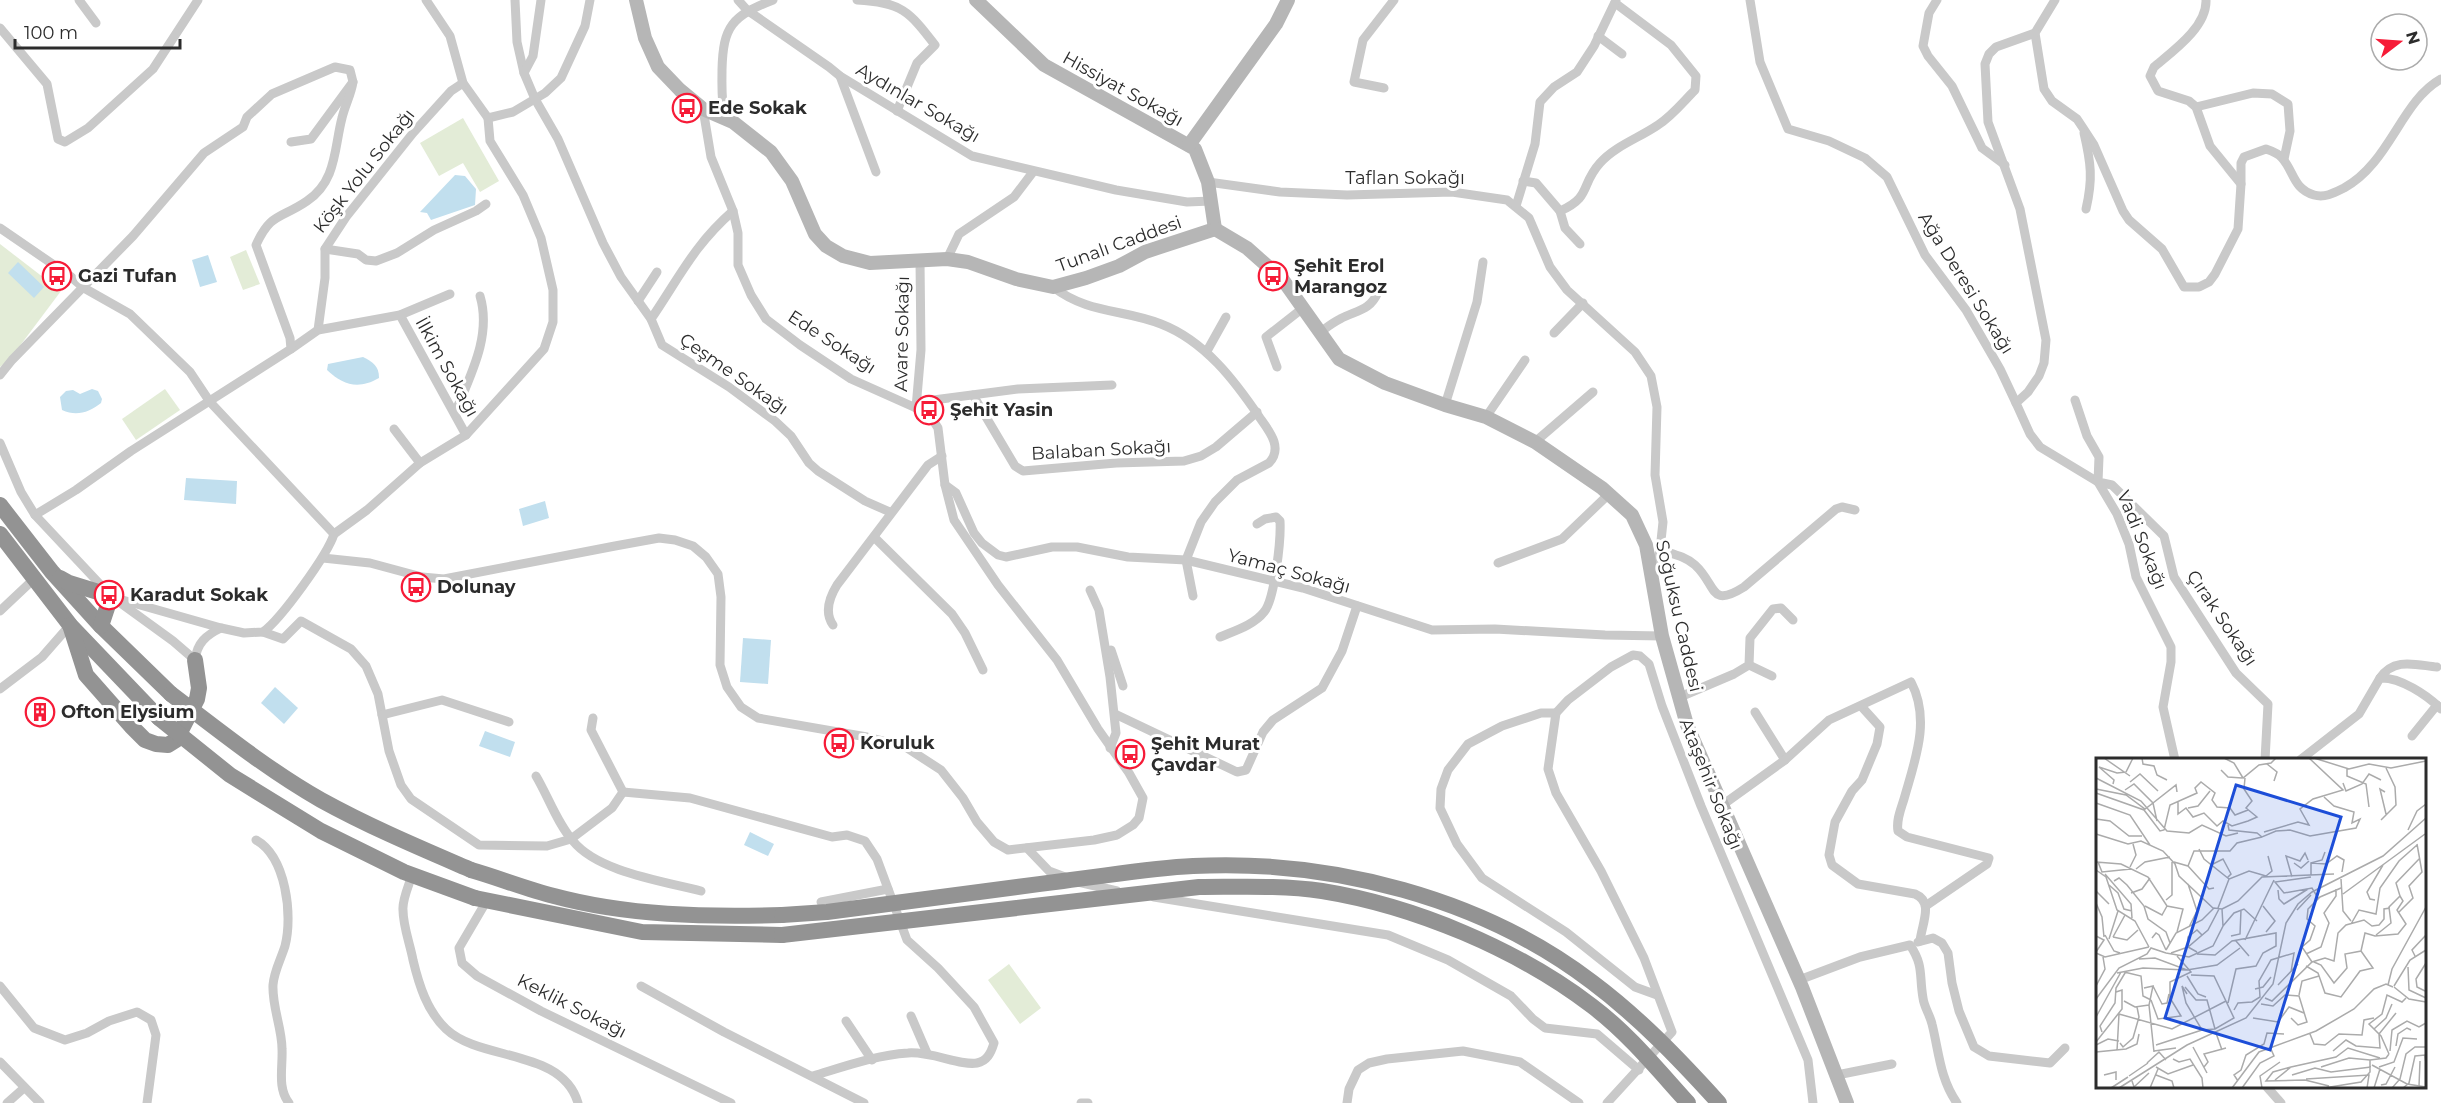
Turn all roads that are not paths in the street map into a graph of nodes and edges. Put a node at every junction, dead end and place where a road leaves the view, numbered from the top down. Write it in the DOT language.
graph roads {
  1 [pos="79,0"];
  2 [pos="198,0"];
  3 [pos="426,0"];
  4 [pos="515,0"];
  5 [pos="541,0"];
  6 [pos="590,0"];
  7 [pos="636,0"];
  8 [pos="738,0"];
  9 [pos="772,0"];
  10 [pos="857,0"];
  11 [pos="976,0"];
  12 [pos="1288,0"];
  13 [pos="1394,0"];
  14 [pos="1750,0"];
  15 [pos="1937,0"];
  16 [pos="2055,0"];
  17 [pos="2206,0"];
  18 [pos="1616,2"];
  19 [pos="747,10"];
  20 [pos="96,23"];
  21 [pos="0,28"];
  22 [pos="2035,33"];
  23 [pos="1598,36"];
  24 [pos="1622,54"];
  25 [pos="524,73"];
  26 [pos="840,76"];
  27 [pos="2441,79"];
  28 [pos="353,82"];
  29 [pos="463,83"];
  30 [pos="1384,88"];
  31 [pos="535,99"];
  32 [pos="2196,107"];
  33 [pos="703,109"];
  34 [pos="897,111"];
  35 [pos="725,117"];
  36 [pos="488,118"];
  37 [pos="2083,128"];
  38 [pos="291,142"];
  39 [pos="1189,145"];
  40 [pos="2284,159"];
  41 [pos="2005,165"];
  42 [pos="876,172"];
  43 [pos="1033,172"];
  44 [pos="1523,181"];
  45 [pos="1208,182"];
  46 [pos="2241,184"];
  47 [pos="1211,201"];
  48 [pos="486,204"];
  49 [pos="1516,206"];
  50 [pos="2086,209"];
  51 [pos="733,211"];
  52 [pos="1560,211"];
  53 [pos="0,228"];
  54 [pos="1215,229"];
  55 [pos="1580,244"];
  56 [pos="325,249"];
  57 [pos="947,259"];
  58 [pos="920,261"];
  59 [pos="1483,262"];
  60 [pos="657,272"];
  61 [pos="1053,286"];
  62 [pos="84,288"];
  63 [pos="1378,292"];
  64 [pos="450,294"];
  65 [pos="480,296"];
  66 [pos="638,302"];
  67 [pos="1583,303"];
  68 [pos="1302,308"];
  69 [pos="400,315"];
  70 [pos="1226,317"];
  71 [pos="651,319"];
  72 [pos="318,330"];
  73 [pos="1319,333"];
  74 [pos="1554,333"];
  75 [pos="291,349"];
  76 [pos="1207,351"];
  77 [pos="1525,360"];
  78 [pos="1277,367"];
  79 [pos="0,375"];
  80 [pos="1112,385"];
  81 [pos="1593,392"];
  82 [pos="973,396"];
  83 [pos="2075,400"];
  84 [pos="210,402"];
  85 [pos="2016,402"];
  86 [pos="917,405"];
  87 [pos="1445,405"];
  88 [pos="1257,412"];
  89 [pos="454,413"];
  90 [pos="1486,417"];
  91 [pos="394,429"];
  92 [pos="466,435"];
  93 [pos="1535,442"];
  94 [pos="0,443"];
  95 [pos="942,456"];
  96 [pos="420,463"];
  97 [pos="2098,482"];
  98 [pos="945,484"];
  99 [pos="1609,494"];
  100 [pos="0,505"];
  101 [pos="1855,510"];
  102 [pos="890,513"];
  103 [pos="35,515"];
  104 [pos="1257,524"];
  105 [pos="0,534"];
  106 [pos="334,534"];
  107 [pos="874,537"];
  108 [pos="1660,550"];
  109 [pos="322,558"];
  110 [pos="1186,560"];
  111 [pos="1498,563"];
  112 [pos="52,572"];
  113 [pos="1653,573"];
  114 [pos="34,578"];
  115 [pos="1273,581"];
  116 [pos="1090,590"];
  117 [pos="111,596"];
  118 [pos="1193,596"];
  119 [pos="1357,606"];
  120 [pos="0,611"];
  121 [pos="1793,620"];
  122 [pos="70,625"];
  123 [pos="833,625"];
  124 [pos="101,626"];
  125 [pos="221,628"];
  126 [pos="263,632"];
  127 [pos="1104,634"];
  128 [pos="1662,636"];
  129 [pos="1220,638"];
  130 [pos="195,660"];
  131 [pos="1749,664"];
  132 [pos="2437,667"];
  133 [pos="983,670"];
  134 [pos="1772,676"];
  135 [pos="2380,678"];
  136 [pos="1,684"];
  137 [pos="1123,686"];
  138 [pos="1680,697"];
  139 [pos="1861,706"];
  140 [pos="2439,707"];
  141 [pos="1755,712"];
  142 [pos="1556,713"];
  143 [pos="1115,714"];
  144 [pos="382,716"];
  145 [pos="593,718"];
  146 [pos="510,722"];
  147 [pos="2412,736"];
  148 [pos="1110,748"];
  149 [pos="2175,758"];
  150 [pos="2265,758"];
  151 [pos="2301,758"];
  152 [pos="1785,760"];
  153 [pos="536,776"];
  154 [pos="622,792"];
  155 [pos="1721,806"];
  156 [pos="571,839"];
  157 [pos="256,840"];
  158 [pos="1028,848"];
  159 [pos="412,875"];
  160 [pos="888,889"];
  161 [pos="701,891"];
  162 [pos="480,900"];
  163 [pos="821,902"];
  164 [pos="1927,905"];
  165 [pos="1920,941"];
  166 [pos="1910,945"];
  167 [pos="1799,980"];
  168 [pos="0,986"];
  169 [pos="641,986"];
  170 [pos="1657,995"];
  171 [pos="911,1016"];
  172 [pos="846,1022"];
  173 [pos="2065,1048"];
  174 [pos="927,1053"];
  175 [pos="872,1060"];
  176 [pos="0,1062"];
  177 [pos="1892,1064"];
  178 [pos="1639,1070"];
  179 [pos="1837,1075"];
  180 [pos="813,1076"];
  181 [pos="24,1088"];
  182 [pos="2268,1088"];
  183 [pos="8,1103"];
  184 [pos="40,1103"];
  185 [pos="147,1103"];
  186 [pos="289,1103"];
  187 [pos="578,1103"];
  188 [pos="731,1103"];
  189 [pos="864,1103"];
  190 [pos="1081,1103"];
  191 [pos="1088,1103"];
  192 [pos="1347,1103"];
  193 [pos="1579,1103"];
  194 [pos="1607,1103"];
  195 [pos="1689,1103"];
  196 [pos="1719,1103"];
  197 [pos="1813,1103"];
  198 [pos="1847,1103"];
  199 [pos="1957,1103"];
  200 [pos="2281,1103"];
  1 -- 20 [label="street"];
  2 -- 21 [label="street"];
  3 -- 29 [label="street"];
  4 -- 25 [label="street, Çeşme Sokağı"];
  5 -- 25 [label="street"];
  6 -- 31 [label="street"];
  7 -- 33 [label="main road, Tunalı Caddesi"];
  8 -- 19 [label="street, Aydınlar Sokağı"];
  9 -- 19 [label="street"];
  10 -- 34 [label="street"];
  11 -- 39 [label="main road, Hissiyat Sokağı"];
  12 -- 39 [label="main road"];
  13 -- 30 [label="street"];
  14 -- 85 [label="street, Ağa Deresi Sokağı"];
  15 -- 41 [label="street"];
  16 -- 22 [label="street"];
  17 -- 32 [label="street"];
  18 -- 23 [label="street"];
  18 -- 52 [label="street"];
  19 -- 26 [label="street, Aydınlar Sokağı"];
  19 -- 35 [label="street"];
  22 -- 37 [label="street"];
  22 -- 41 [label="street"];
  23 -- 24 [label="street"];
  23 -- 44 [label="street"];
  25 -- 31 [label="street, Çeşme Sokağı"];
  26 -- 34 [label="street, Aydınlar Sokağı"];
  26 -- 42 [label="street"];
  27 -- 40 [label="street"];
  28 -- 38 [label="street"];
  28 -- 62 [label="street"];
  28 -- 75 [label="street"];
  29 -- 36 [label="street"];
  29 -- 56 [label="street, Köşk Yolu Sokağı"];
  31 -- 36 [label="street"];
  31 -- 66 [label="street, Çeşme Sokağı"];
  32 -- 40 [label="street"];
  32 -- 46 [label="street"];
  33 -- 35 [label="main road, Tunalı Caddesi"];
  33 -- 51 [label="street, Ede Sokağı"];
  34 -- 43 [label="street, Aydınlar Sokağı"];
  35 -- 58 [label="main road, Tunalı Caddesi"];
  36 -- 92 [label="street"];
  37 -- 46 [label="street"];
  37 -- 50 [label="street"];
  39 -- 45 [label="main road, Hissiyat Sokağı"];
  40 -- 46 [label="street"];
  41 -- 85 [label="street"];
  43 -- 47 [label="street, Aydınlar Sokağı"];
  43 -- 57 [label="street"];
  44 -- 49 [label="street"];
  44 -- 52 [label="street"];
  45 -- 47 [label="main road, Hissiyat Sokağı"];
  45 -- 49 [label="street, Taflan Sokağı"];
  47 -- 54 [label="main road, Hissiyat Sokağı"];
  48 -- 56 [label="street"];
  49 -- 67 [label="street"];
  51 -- 71 [label="street"];
  51 -- 86 [label="street, Ede Sokağı"];
  52 -- 55 [label="street"];
  53 -- 62 [label="street"];
  54 -- 61 [label="main road, Tunalı Caddesi"];
  54 -- 68 [label="main road, Soğuksu Caddesi"];
  56 -- 72 [label="street, Köşk Yolu Sokağı"];
  57 -- 58 [label="main road, Tunalı Caddesi"];
  57 -- 61 [label="main road, Tunalı Caddesi"];
  58 -- 86 [label="street, Avare Sokağı"];
  59 -- 87 [label="street"];
  60 -- 66 [label="street"];
  61 -- 76 [label="street"];
  62 -- 79 [label="street"];
  62 -- 84 [label="street"];
  63 -- 73 [label="street"];
  64 -- 69 [label="street, İlkim Sokağı"];
  65 -- 89 [label="street"];
  66 -- 71 [label="street, Çeşme Sokağı"];
  67 -- 74 [label="street"];
  67 -- 108 [label="street"];
  68 -- 73 [label="main road, Soğuksu Caddesi"];
  68 -- 78 [label="street"];
  69 -- 72 [label="street, İlkim Sokağı"];
  69 -- 89 [label="street, İlkim Sokağı"];
  70 -- 76 [label="street"];
  71 -- 102 [label="street, Çeşme Sokağı"];
  72 -- 75 [label="street, İlkim Sokağı"];
  73 -- 87 [label="main road, Soğuksu Caddesi"];
  75 -- 84 [label="street, İlkim Sokağı"];
  76 -- 88 [label="street"];
  77 -- 90 [label="street"];
  80 -- 82 [label="street"];
  81 -- 93 [label="street"];
  82 -- 86 [label="street"];
  82 -- 88 [label="street, Balaban Sokağı"];
  83 -- 97 [label="street"];
  84 -- 103 [label="street, İlkim Sokağı"];
  84 -- 106 [label="street"];
  85 -- 97 [label="street, Vadi Sokağı"];
  86 -- 95 [label="street, Ede Sokağı"];
  87 -- 90 [label="main road, Soğuksu Caddesi"];
  88 -- 110 [label="street"];
  89 -- 92 [label="street, İlkim Sokağı"];
  90 -- 93 [label="main road, Soğuksu Caddesi"];
  91 -- 96 [label="street"];
  92 -- 96 [label="street"];
  93 -- 99 [label="main road, Soğuksu Caddesi"];
  94 -- 103 [label="street"];
  95 -- 98 [label="street, Ede Sokağı"];
  95 -- 102 [label="street"];
  96 -- 106 [label="street"];
  97 -- 149 [label="street, Vadi Sokağı"];
  97 -- 150 [label="street, Çırak Sokağı"];
  98 -- 110 [label="street, Yamaç Sokağı"];
  98 -- 148 [label="street, Ede Sokağı"];
  99 -- 111 [label="street"];
  99 -- 113 [label="main road, Soğuksu Caddesi"];
  100 -- 112 [label="highway"];
  101 -- 108 [label="street"];
  102 -- 107 [label="street"];
  103 -- 117 [label="street"];
  104 -- 115 [label="street"];
  105 -- 114 [label="highway"];
  106 -- 109 [label="street"];
  107 -- 123 [label="street"];
  107 -- 133 [label="street"];
  108 -- 113 [label="street"];
  109 -- 126 [label="street"];
  109 -- 158 [label="street, Ede Sokağı"];
  110 -- 115 [label="street, Yamaç Sokağı"];
  110 -- 118 [label="street"];
  112 -- 117 [label="highway"];
  112 -- 124 [label="highway"];
  113 -- 128 [label="main road, Soğuksu Caddesi"];
  114 -- 120 [label="street"];
  114 -- 122 [label="highway"];
  115 -- 119 [label="street, Yamaç Sokağı"];
  115 -- 129 [label="street"];
  116 -- 127 [label="street"];
  117 -- 124 [label="highway"];
  117 -- 125 [label="street"];
  117 -- 130 [label="street"];
  119 -- 128 [label="street, Yamaç Sokağı"];
  119 -- 143 [label="street"];
  121 -- 131 [label="street"];
  122 -- 130 [label="highway"];
  122 -- 136 [label="street"];
  122 -- 159 [label="highway, bridge"];
  124 -- 196 [label="highway, bridge"];
  125 -- 126 [label="street"];
  125 -- 130 [label="street"];
  126 -- 144 [label="street"];
  127 -- 137 [label="street"];
  127 -- 143 [label="street"];
  128 -- 138 [label="main road, Soğuksu Caddesi"];
  131 -- 134 [label="street"];
  131 -- 138 [label="street"];
  132 -- 135 [label="street"];
  135 -- 140 [label="street"];
  135 -- 151 [label="street"];
  138 -- 155 [label="main road, Soğuksu Caddesi"];
  139 -- 152 [label="street"];
  139 -- 164 [label="street"];
  139 -- 164 [label="street"];
  140 -- 147 [label="street"];
  141 -- 152 [label="street"];
  142 -- 170 [label="street"];
  142 -- 170 [label="street"];
  142 -- 197 [label="street, Ataşehir Sokağı"];
  143 -- 148 [label="street"];
  144 -- 146 [label="street"];
  144 -- 156 [label="street"];
  145 -- 154 [label="street"];
  148 -- 158 [label="street, Ede Sokağı"];
  152 -- 155 [label="street"];
  153 -- 156 [label="street"];
  154 -- 156 [label="street"];
  154 -- 160 [label="street"];
  155 -- 167 [label="main road, Soğuksu Caddesi"];
  156 -- 161 [label="street"];
  157 -- 186 [label="street"];
  158 -- 178 [label="street"];
  159 -- 162 [label="highway, bridge"];
  159 -- 187 [label="street"];
  160 -- 163 [label="street"];
  160 -- 174 [label="street"];
  162 -- 188 [label="street, Keklik Sokağı"];
  162 -- 195 [label="highway, bridge"];
  164 -- 165 [label="street"];
  165 -- 166 [label="street"];
  165 -- 173 [label="street"];
  166 -- 167 [label="street"];
  166 -- 199 [label="street"];
  167 -- 179 [label="main road, Soğuksu Caddesi"];
  168 -- 185 [label="street"];
  169 -- 180 [label="street"];
  170 -- 178 [label="street"];
  171 -- 174 [label="street"];
  172 -- 175 [label="street"];
  174 -- 175 [label="street"];
  175 -- 180 [label="street"];
  176 -- 181 [label="street"];
  177 -- 179 [label="street"];
  178 -- 194 [label="street"];
  179 -- 198 [label="main road, Soğuksu Caddesi"];
  180 -- 189 [label="street"];
  181 -- 183 [label="street"];
  181 -- 184 [label="street"];
  182 -- 200 [label="street"];
  190 -- 191 [label="street"];
  192 -- 193 [label="street"];
}
